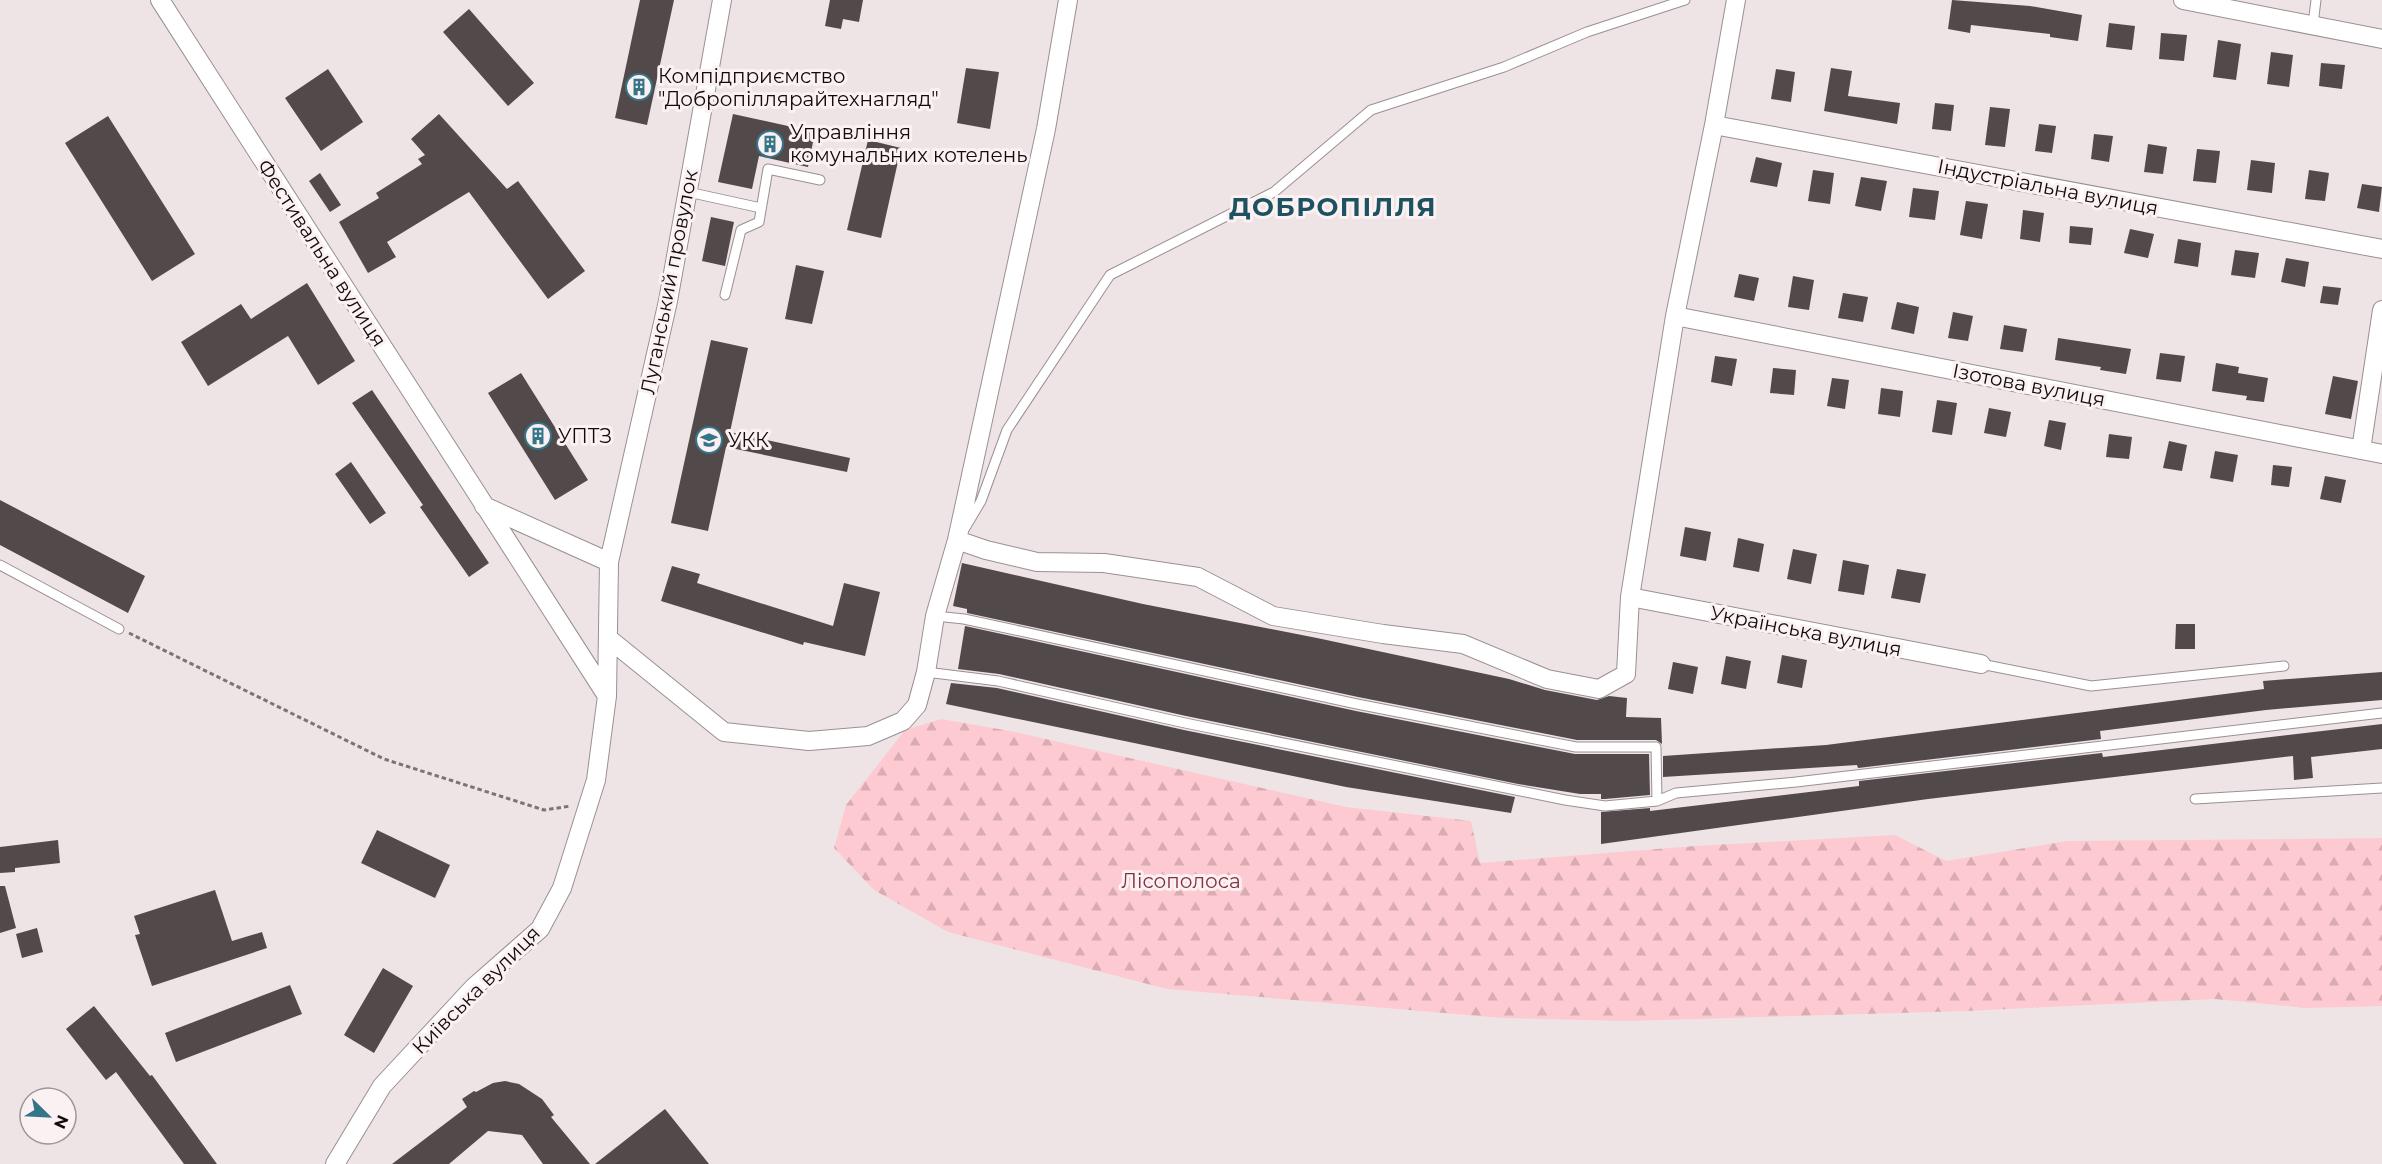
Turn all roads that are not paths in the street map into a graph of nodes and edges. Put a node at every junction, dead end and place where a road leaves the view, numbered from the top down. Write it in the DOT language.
graph roads {
  1 [pos="160,0"];
  2 [pos="722,0"];
  3 [pos="1068,0"];
  4 [pos="1685,0"];
  5 [pos="1736,0"];
  6 [pos="2183,0"];
  7 [pos="2316,0"];
  8 [pos="2313,24"];
  9 [pos="2382,39"];
  10 [pos="1714,124"];
  11 [pos="820,180"];
  12 [pos="688,192"];
  13 [pos="761,208"];
  14 [pos="2382,249"];
  15 [pos="725,295"];
  16 [pos="2382,310"];
  17 [pos="1675,316"];
  18 [pos="2361,450"];
  19 [pos="2382,454"];
  20 [pos="484,506"];
  21 [pos="957,540"];
  22 [pos="609,562"];
  23 [pos="0,566"];
  24 [pos="1630,597"];
  25 [pos="935,616"];
  26 [pos="119,629"];
  27 [pos="608,638"];
  28 [pos="1981,664"];
  29 [pos="2284,666"];
  30 [pos="926,672"];
  31 [pos="607,696"];
  32 [pos="2382,713"];
  33 [pos="2382,788"];
  34 [pos="2195,799"];
  35 [pos="1657,801"];
  36 [pos="335,1164"];
  1 -- 20 [label="street, Фестивальна вулиця"];
  2 -- 12 [label="street, Луганський провулок"];
  3 -- 21 [label="street"];
  4 -- 21 [label="lane"];
  5 -- 10 [label="street"];
  6 -- 8 [label="street"];
  7 -- 8 [label="lane"];
  8 -- 9 [label="street"];
  10 -- 14 [label="street, Індустріальна вулиця"];
  10 -- 17 [label="street"];
  11 -- 13 [label="lane"];
  12 -- 13 [label="lane"];
  12 -- 22 [label="street, Луганський провулок"];
  13 -- 15 [label="lane"];
  16 -- 18 [label="street"];
  17 -- 18 [label="street, Ізотова вулиця"];
  17 -- 24 [label="street"];
  18 -- 19 [label="street, Ізотова вулиця"];
  20 -- 22 [label="street"];
  20 -- 31 [label="street, Фестивальна вулиця"];
  21 -- 24 [label="street"];
  21 -- 25 [label="street"];
  22 -- 27 [label="street"];
  23 -- 26 [label="lane"];
  24 -- 28 [label="street, Українська вулиця"];
  25 -- 30 [label="street"];
  25 -- 35 [label="lane"];
  27 -- 30 [label="street"];
  27 -- 31 [label="street"];
  28 -- 29 [label="lane"];
  30 -- 35 [label="lane"];
  31 -- 36 [label="street, Київська вулиця"];
  32 -- 35 [label="lane"];
  33 -- 34 [label="lane"];
}
